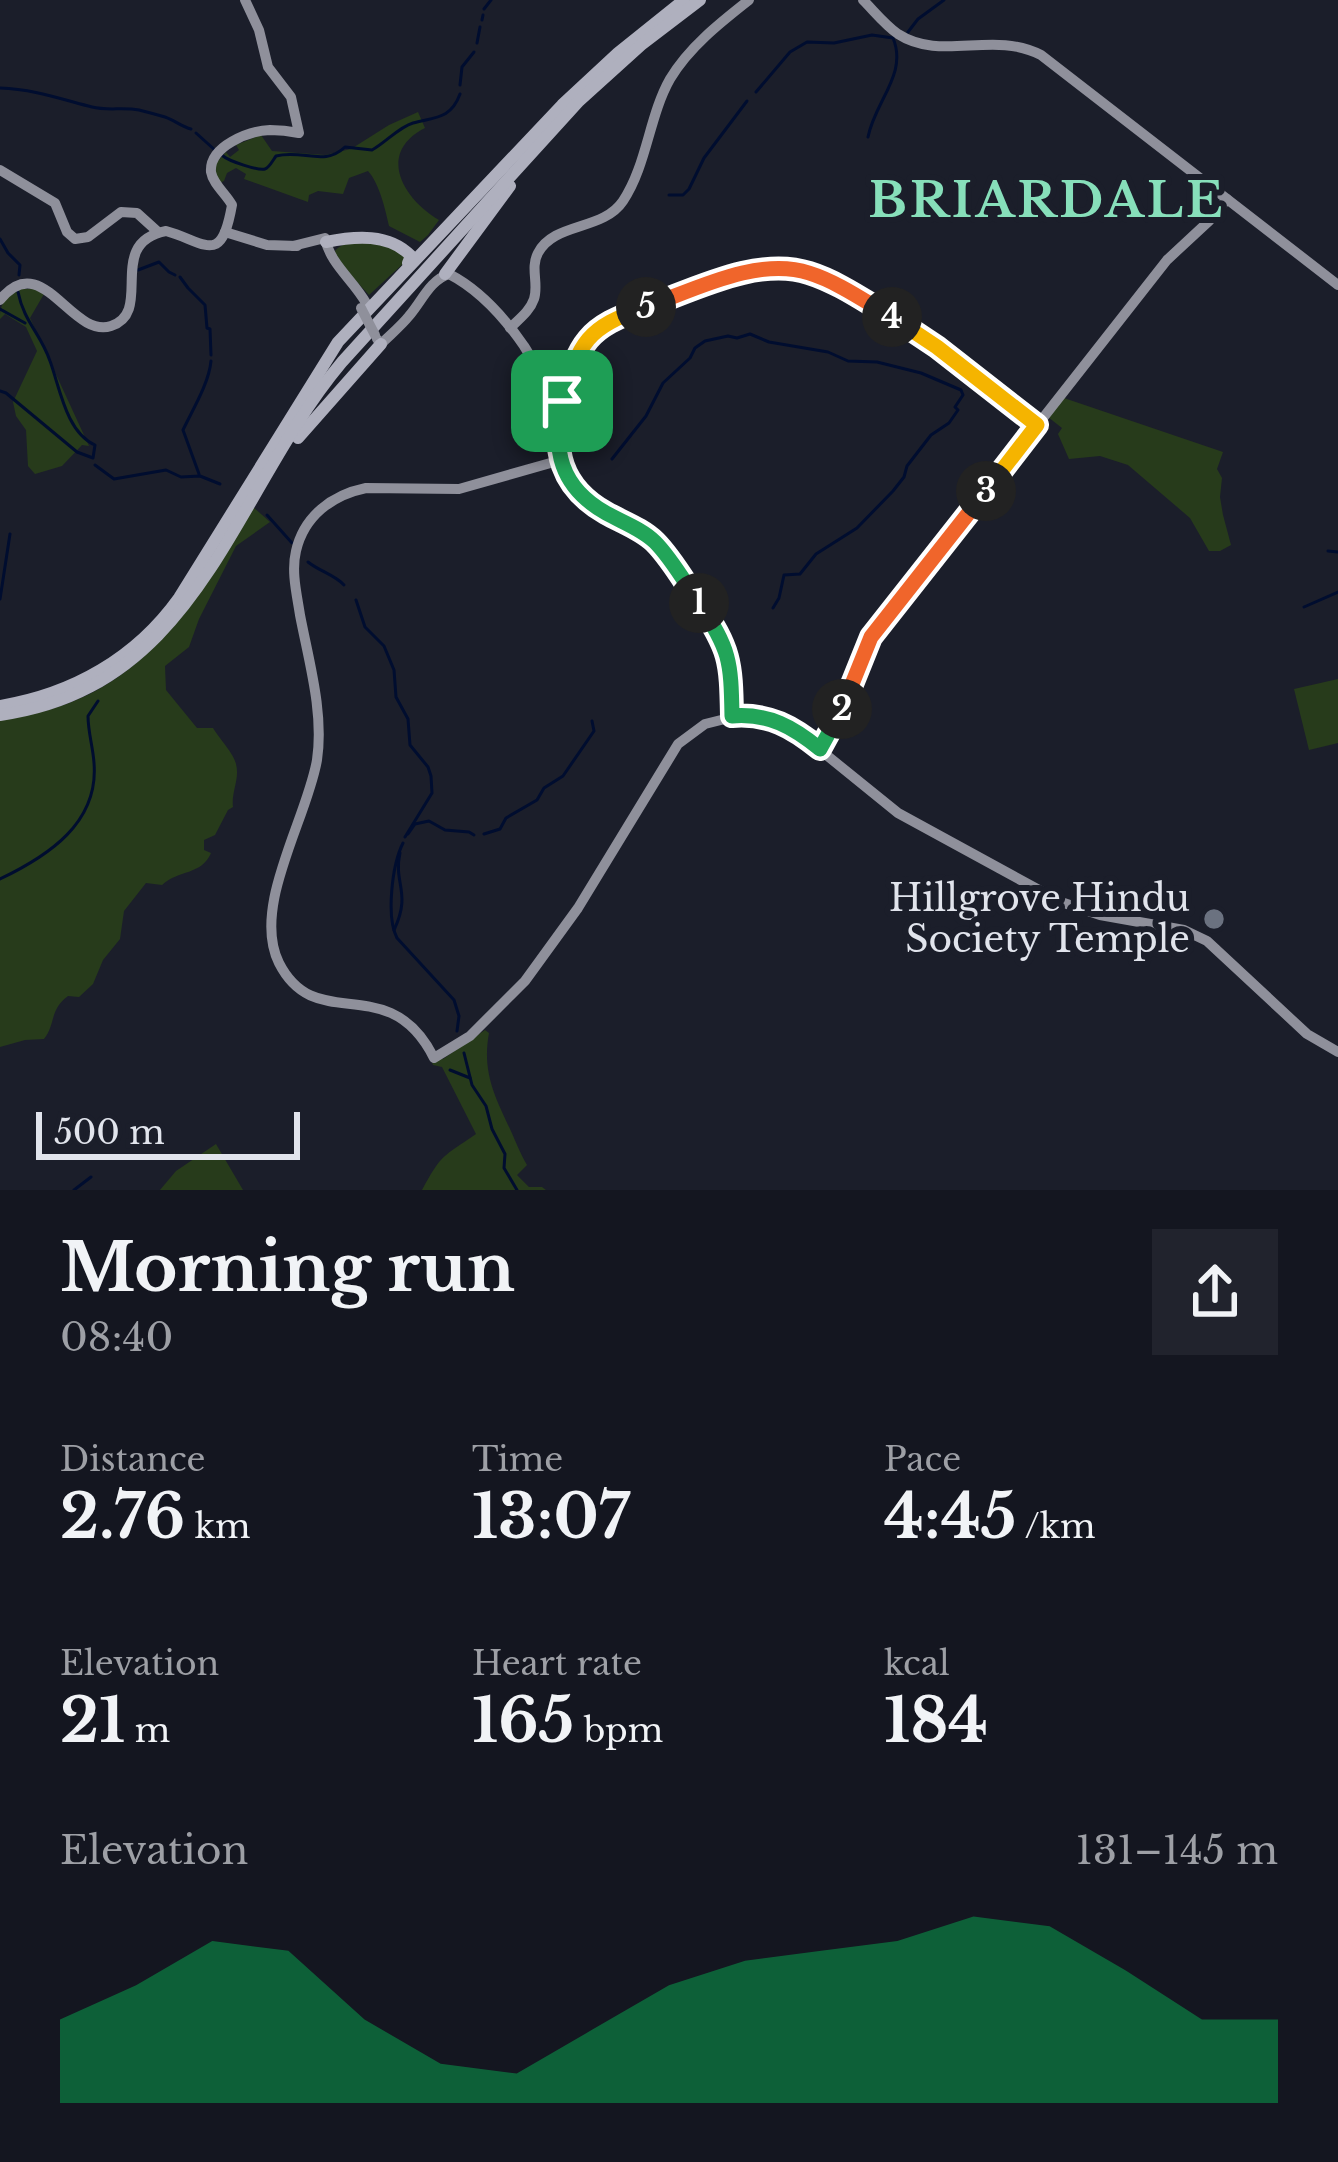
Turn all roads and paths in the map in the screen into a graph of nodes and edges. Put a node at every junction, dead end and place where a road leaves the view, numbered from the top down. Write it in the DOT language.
graph roads {
  1 [pos="245,0"];
  2 [pos="684,0"];
  3 [pos="700,0"];
  4 [pos="749,0"];
  5 [pos="863,0"];
  6 [pos="558,123"];
  7 [pos="0,170"];
  8 [pos="1227,199"];
  9 [pos="158,232"];
  10 [pos="225,232"];
  11 [pos="357,238"];
  12 [pos="433,239"];
  13 [pos="320,241"];
  14 [pos="328,258"];
  15 [pos="445,274"];
  16 [pos="1338,285"];
  17 [pos="0,300"];
  18 [pos="368,304"];
  19 [pos="511,328"];
  20 [pos="381,337"];
  21 [pos="562,401"];
  22 [pos="1037,425"];
  23 [pos="560,460"];
  24 [pos="261,484"];
  25 [pos="0,706"];
  26 [pos="0,716"];
  27 [pos="732,716"];
  28 [pos="820,749"];
  29 [pos="1338,1052"];
  1 -- 10 [label="street"];
  2 -- 12 [label="main road"];
  3 -- 6 [label="main road"];
  4 -- 19 [label="street"];
  5 -- 8 [label="street"];
  6 -- 15 [label="main road"];
  6 -- 24 [label="main road"];
  7 -- 9 [label="street"];
  8 -- 16 [label="street"];
  8 -- 22 [label="street"];
  9 -- 10 [label="street"];
  9 -- 17 [label="street"];
  10 -- 13 [label="street"];
  11 -- 13 [label="main road"];
  11 -- 14 [label="main road"];
  11 -- 18 [label="main road"];
  12 -- 13 [label="main road"];
  12 -- 18 [label="main road"];
  13 -- 14 [label="street"];
  14 -- 18 [label="street"];
  15 -- 19 [label="street"];
  15 -- 20 [label="street"];
  18 -- 20 [label="street, bridge"];
  18 -- 25 [label="main road"];
  19 -- 21 [label="street"];
  20 -- 24 [label="main road"];
  21 -- 22 [label="street"];
  21 -- 23 [label="street"];
  22 -- 28 [label="street"];
  23 -- 27 [label="street"];
  23 -- 27 [label="street"];
  24 -- 26 [label="main road"];
  27 -- 28 [label="street"];
  28 -- 29 [label="street"];
}
